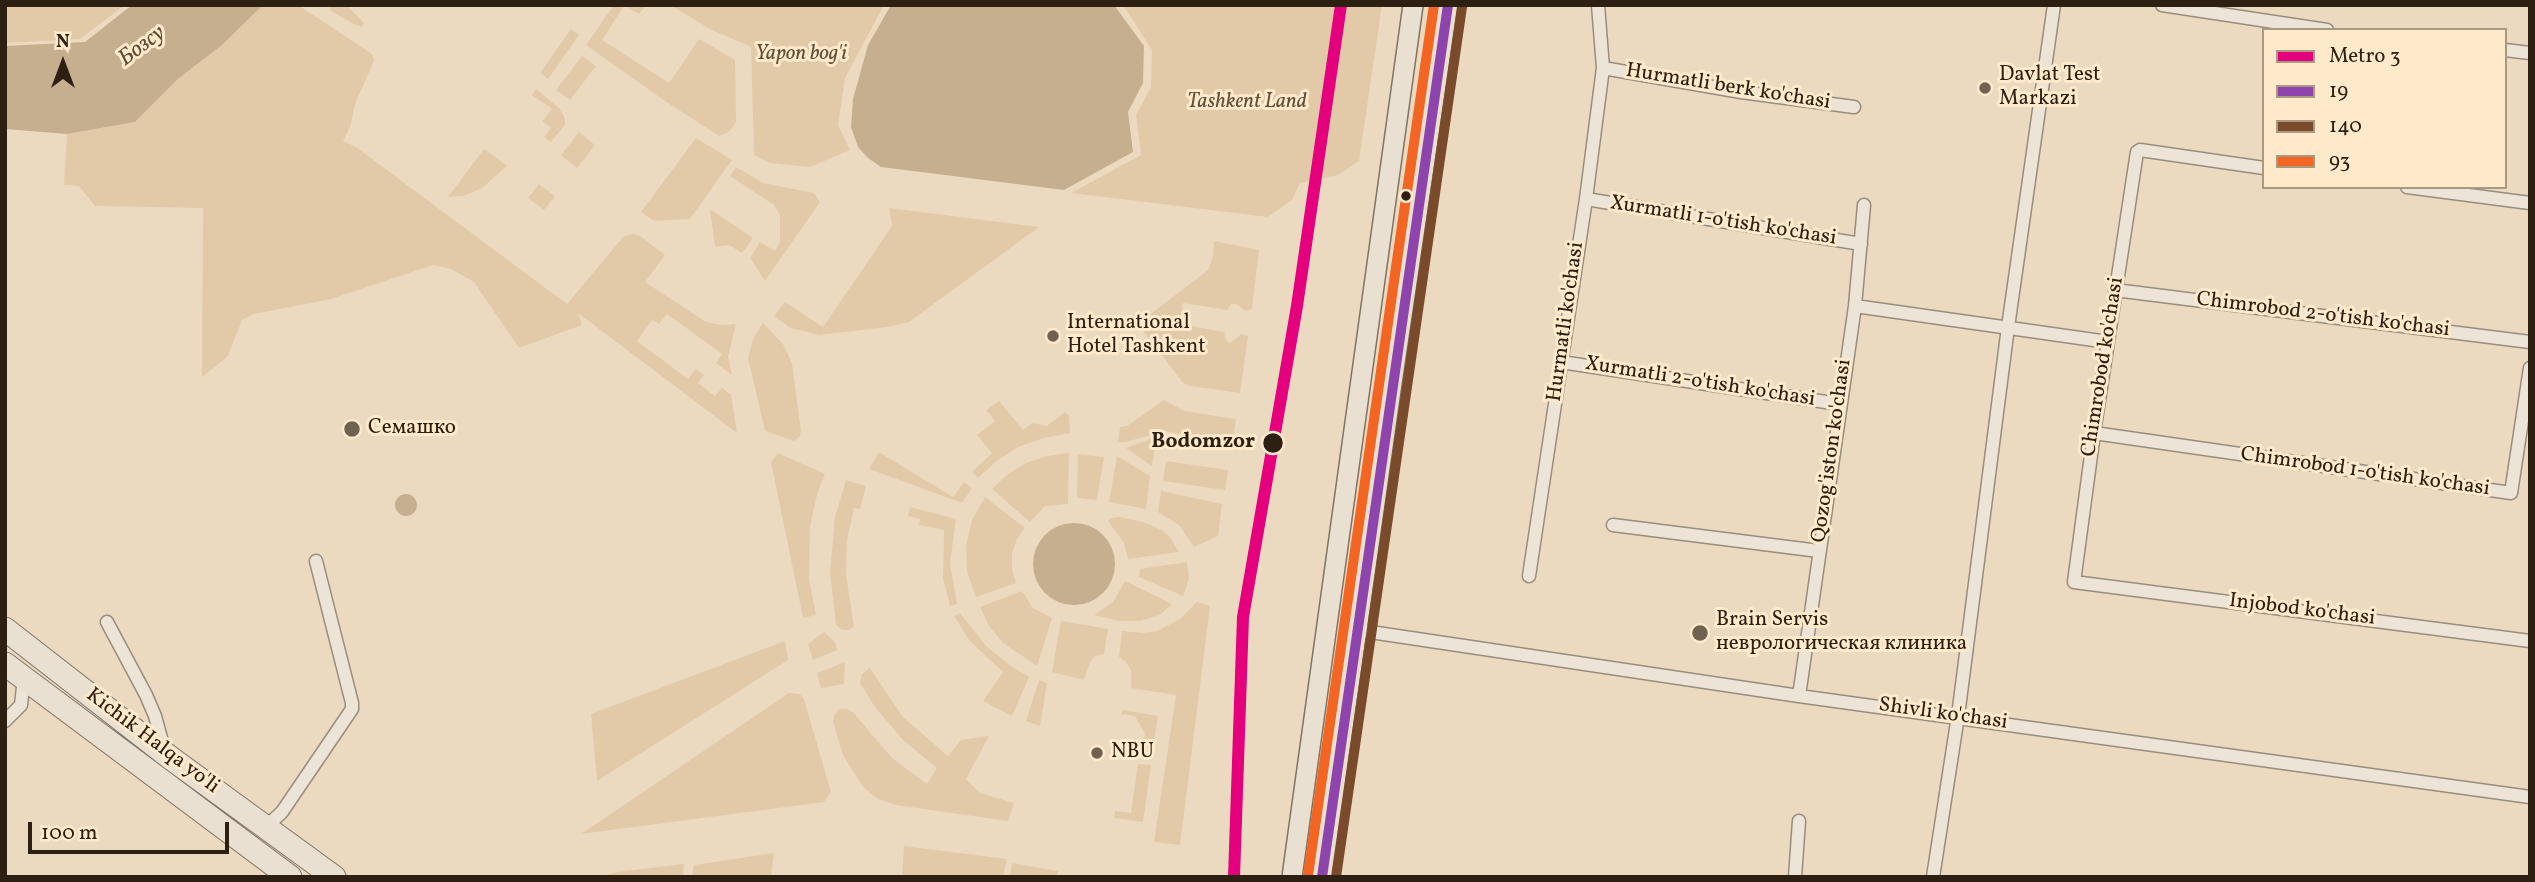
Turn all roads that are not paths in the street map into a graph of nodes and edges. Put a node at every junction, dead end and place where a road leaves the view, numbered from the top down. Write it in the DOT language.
graph roads {
  1 [pos="1413,5"];
  2 [pos="1448,5"];
  3 [pos="1598,5"];
  4 [pos="2053,5"];
  5 [pos="2162,5"];
  6 [pos="2314,28"];
  7 [pos="2507,50"];
  8 [pos="2530,53"];
  9 [pos="1603,68"];
  10 [pos="1854,107"];
  11 [pos="2262,168"];
  12 [pos="2422,189"];
  13 [pos="1586,199"];
  14 [pos="2530,203"];
  15 [pos="1864,205"];
  16 [pos="1861,244"];
  17 [pos="2116,290"];
  18 [pos="1855,306"];
  19 [pos="2008,327"];
  20 [pos="2108,342"];
  21 [pos="2530,342"];
  22 [pos="1562,362"];
  23 [pos="2530,368"];
  24 [pos="1839,404"];
  25 [pos="2094,433"];
  26 [pos="1613,525"];
  27 [pos="1819,551"];
  28 [pos="316,561"];
  29 [pos="1529,576"];
  30 [pos="2074,583"];
  31 [pos="107,622"];
  32 [pos="5,629"];
  33 [pos="1357,630"];
  34 [pos="2530,641"];
  35 [pos="5,664"];
  36 [pos="24,678"];
  37 [pos="1799,696"];
  38 [pos="1315,713"];
  39 [pos="1958,716"];
  40 [pos="1345,718"];
  41 [pos="5,721"];
  42 [pos="165,754"];
  43 [pos="2530,797"];
  44 [pos="1800,821"];
  45 [pos="266,827"];
  46 [pos="290,877"];
  47 [pos="334,877"];
  48 [pos="1292,877"];
  49 [pos="1322,877"];
  50 [pos="1795,877"];
  51 [pos="1933,877"];
  1 -- 38 [label="main road"];
  2 -- 33 [label="main road"];
  3 -- 9 [label="street, Hurmatli ko'chasi"];
  4 -- 19 [label="street"];
  5 -- 6 [label="street"];
  7 -- 8 [label="street"];
  9 -- 10 [label="street, Hurmatli berk ko'chasi"];
  9 -- 13 [label="street, Hurmatli ko'chasi"];
  11 -- 17 [label="street, Chimrobod ko'chasi"];
  12 -- 14 [label="street"];
  13 -- 16 [label="street, Xurmatli 1-o'tish ko'chasi"];
  13 -- 22 [label="street, Hurmatli ko'chasi"];
  15 -- 16 [label="street, Qozog'iston ko'chasi"];
  16 -- 18 [label="street, Qozog'iston ko'chasi"];
  17 -- 20 [label="street, Chimrobod ko'chasi"];
  17 -- 21 [label="street, Chimrobod 2-o'tish ko'chasi"];
  18 -- 19 [label="street"];
  18 -- 24 [label="street, Qozog'iston ko'chasi"];
  19 -- 20 [label="street"];
  19 -- 39 [label="street"];
  20 -- 25 [label="street, Chimrobod ko'chasi"];
  22 -- 24 [label="street, Xurmatli 2-o'tish ko'chasi"];
  22 -- 29 [label="street, Hurmatli ko'chasi"];
  23 -- 25 [label="street, Chimrobod 1-o'tish ko'chasi"];
  24 -- 27 [label="street, Qozog'iston ko'chasi"];
  25 -- 30 [label="street, Chimrobod ko'chasi"];
  26 -- 27 [label="street"];
  27 -- 37 [label="street, Qozog'iston ko'chasi"];
  28 -- 45 [label="street"];
  30 -- 34 [label="street, Injobod ko'chasi"];
  31 -- 42 [label="street"];
  32 -- 42 [label="highway, Kichik Halqa yo'li"];
  33 -- 37 [label="street, Shivli ko'chasi"];
  33 -- 40 [label="main road"];
  35 -- 36 [label="highway, Kichik Halqa yo'li"];
  36 -- 41 [label="street"];
  36 -- 46 [label="highway, Kichik Halqa yo'li"];
  37 -- 39 [label="street, Shivli ko'chasi"];
  38 -- 40 [label="main road"];
  38 -- 48 [label="main road"];
  39 -- 43 [label="street, Shivli ko'chasi"];
  39 -- 51 [label="street"];
  40 -- 49 [label="main road"];
  42 -- 45 [label="highway, Kichik Halqa yo'li"];
  44 -- 50 [label="street"];
  45 -- 47 [label="highway, Kichik Halqa yo'li"];
}
